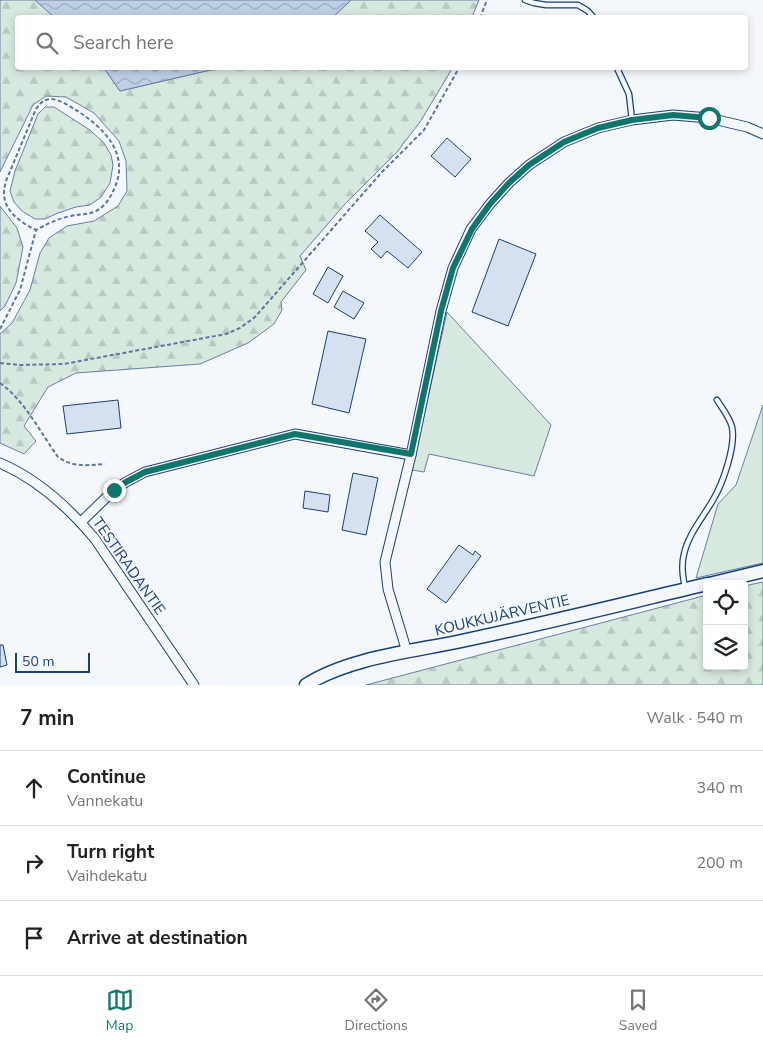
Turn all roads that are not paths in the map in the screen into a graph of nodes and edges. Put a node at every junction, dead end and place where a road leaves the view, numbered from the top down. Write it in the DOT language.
graph roads {
  1 [pos="525,0"];
  2 [pos="591,15"];
  3 [pos="618,70"];
  4 [pos="632,120"];
  5 [pos="763,134"];
  6 [pos="717,400"];
  7 [pos="411,454"];
  8 [pos="0,463"];
  9 [pos="81,522"];
  10 [pos="763,571"];
  11 [pos="725,580"];
  12 [pos="703,585"];
  13 [pos="685,589"];
  14 [pos="407,652"];
  15 [pos="194,685"];
  16 [pos="306,685"];
  1 -- 2 [label="lane"];
  3 -- 4 [label="lane"];
  4 -- 5 [label="street"];
  4 -- 7 [label="street"];
  6 -- 13 [label="lane"];
  7 -- 9 [label="street"];
  7 -- 14 [label="street"];
  8 -- 9 [label="street, TESTIRADANTIE"];
  9 -- 15 [label="street, TESTIRADANTIE"];
  10 -- 11 [label="street, KOUKKUJÄRVENTIE"];
  12 -- 13 [label="street, KOUKKUJÄRVENTIE"];
  13 -- 14 [label="street, KOUKKUJÄRVENTIE"];
  14 -- 16 [label="street, KOUKKUJÄRVENTIE"];
}
